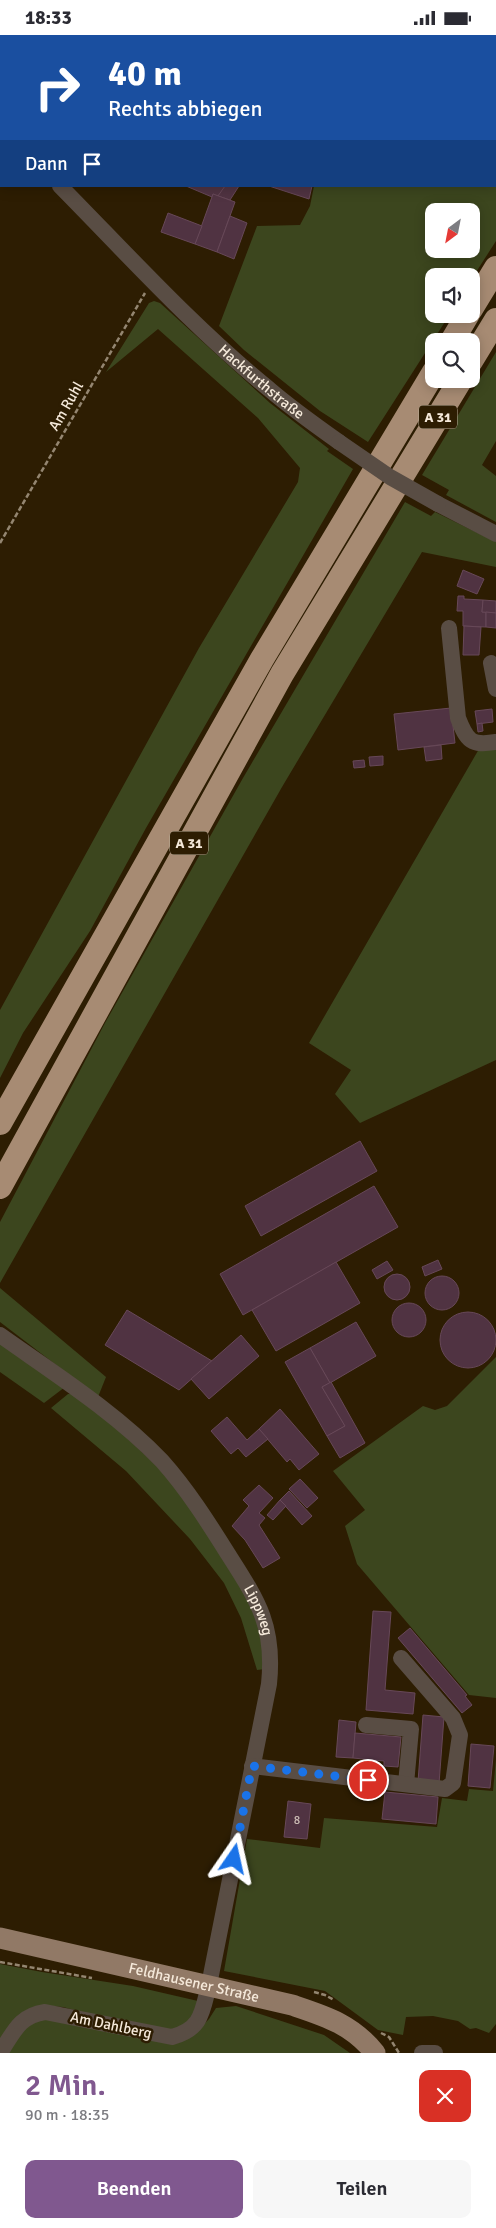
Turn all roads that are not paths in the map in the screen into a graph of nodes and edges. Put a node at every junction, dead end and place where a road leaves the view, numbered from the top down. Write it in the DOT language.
graph roads {
  1 [pos="61,187"];
  2 [pos="496,267"];
  3 [pos="480,294"];
  4 [pos="496,320"];
  5 [pos="480,346"];
  6 [pos="425,387"];
  7 [pos="456,388"];
  8 [pos="496,534"];
  9 [pos="449,628"];
  10 [pos="491,663"];
  11 [pos="496,689"];
  12 [pos="496,742"];
  13 [pos="0,1123"];
  14 [pos="0,1187"];
  15 [pos="0,1335"];
  16 [pos="401,1658"];
  17 [pos="366,1725"];
  18 [pos="252,1766"];
  19 [pos="406,1784"];
  20 [pos="0,1938"];
  21 [pos="209,1985"];
  22 [pos="0,2053"];
  23 [pos="375,2053"];
  24 [pos="422,2053"];
  25 [pos="435,2053"];
  1 -- 8 [label="street, Hackfurthstraße, bridge"];
  2 -- 3 [label="highway"];
  4 -- 5 [label="highway"];
  6 -- 13 [label="highway, A 31"];
  7 -- 14 [label="highway, A 31"];
  9 -- 12 [label="street"];
  10 -- 11 [label="street"];
  15 -- 18 [label="street, Lippweg"];
  16 -- 19 [label="street"];
  17 -- 19 [label="street"];
  18 -- 19 [label="street"];
  18 -- 21 [label="street, Lippweg"];
  20 -- 21 [label="main road, Feldhausener Straße"];
  21 -- 22 [label="street, Am Dahlberg"];
  21 -- 23 [label="main road, Feldhausener Straße"];
  24 -- 25 [label="street"];
}
